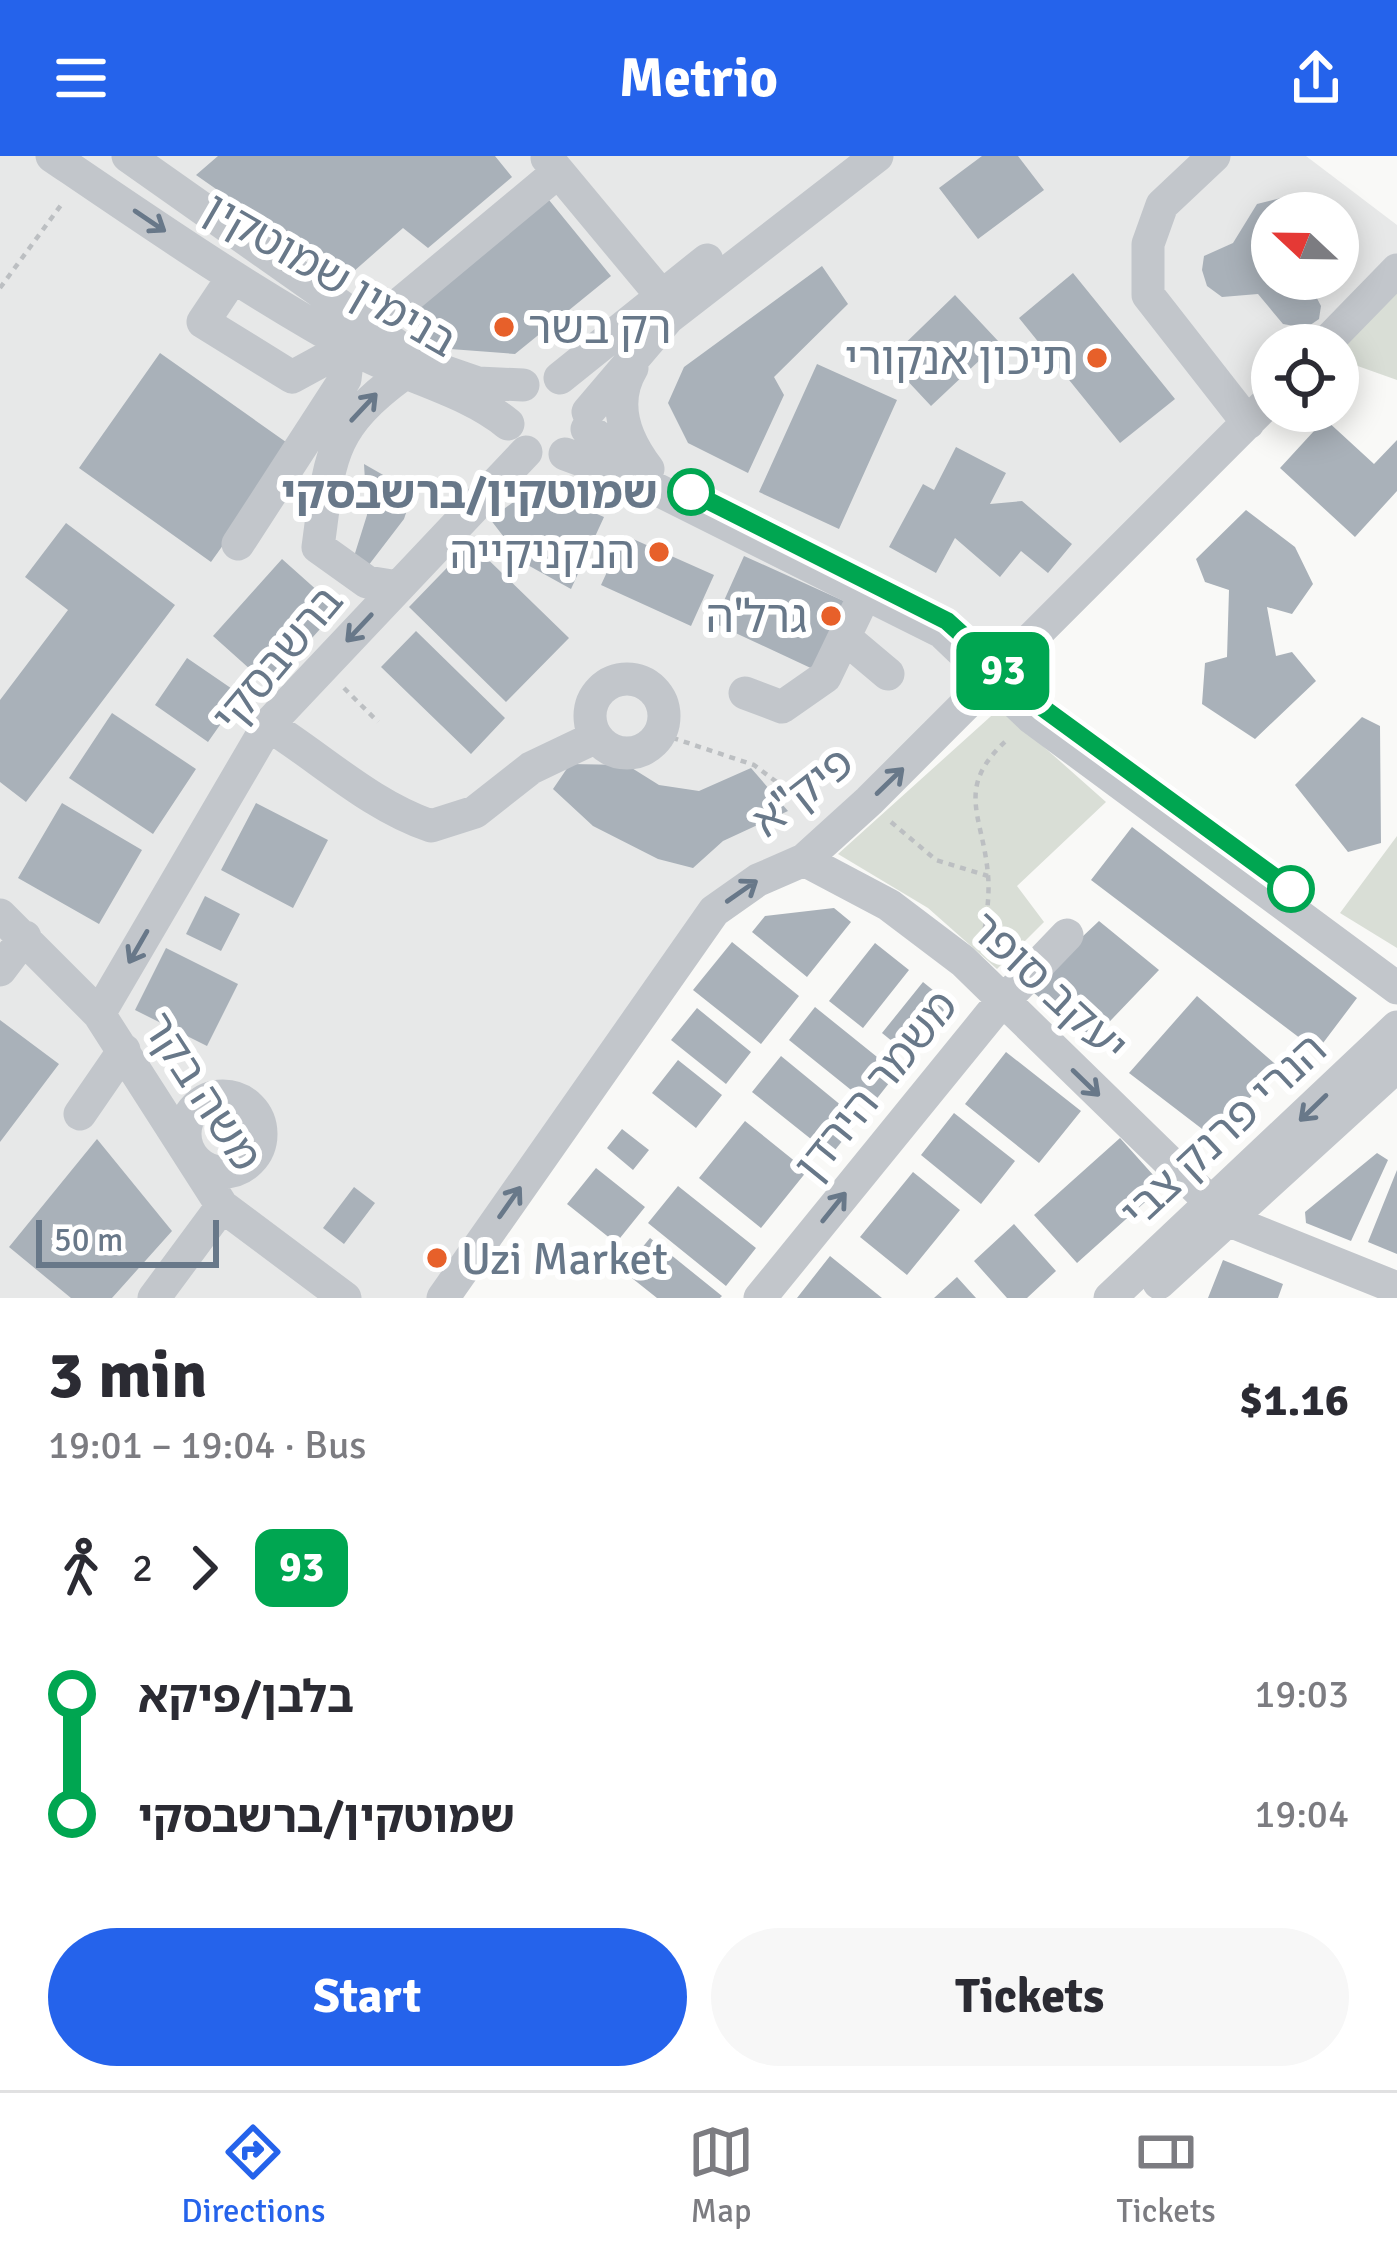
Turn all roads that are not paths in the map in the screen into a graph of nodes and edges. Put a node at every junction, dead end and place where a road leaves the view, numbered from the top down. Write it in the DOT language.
graph roads {
  1 [pos="52,156"];
  2 [pos="1214,156"];
  3 [pos="856,160"];
  4 [pos="150,161"];
  5 [pos="552,164"];
  6 [pos="1397,270"];
  7 [pos="233,277"];
  8 [pos="664,307"];
  9 [pos="1344,324"];
  10 [pos="359,335"];
  11 [pos="402,375"];
  12 [pos="560,378"];
  13 [pos="523,385"];
  14 [pos="1251,420"];
  15 [pos="1248,423"];
  16 [pos="580,432"];
  17 [pos="517,438"];
  18 [pos="649,470"];
  19 [pos="238,544"];
  20 [pos="398,586"];
  21 [pos="865,594"];
  22 [pos="844,637"];
  23 [pos="888,674"];
  24 [pos="998,676"];
  25 [pos="745,693"];
  26 [pos="268,725"];
  27 [pos="596,737"];
  28 [pos="804,860"];
  29 [pos="13,926"];
  30 [pos="1067,935"];
  31 [pos="1397,966"];
  32 [pos="0,970"];
  33 [pos="1397,988"];
  34 [pos="1001,1002"];
  35 [pos="99,1014"];
  36 [pos="1397,1027"];
  37 [pos="124,1050"];
  38 [pos="1397,1066"];
  39 [pos="80,1114"];
  40 [pos="222,1206"];
  41 [pos="1222,1213"];
  42 [pos="1397,1288"];
  43 [pos="154,1298"];
  44 [pos="345,1298"];
  45 [pos="443,1298"];
  46 [pos="760,1298"];
  47 [pos="1110,1298"];
  48 [pos="1142,1298"];
  1 -- 7 [label="street, בנימין שמוטקין, one-way"];
  2 -- 15 [label="street"];
  3 -- 8 [label="street"];
  4 -- 10 [label="street, בנימין שמוטקין"];
  5 -- 8 [label="street"];
  5 -- 10 [label="street"];
  6 -- 9 [label="street"];
  7 -- 10 [label="street, בנימין שמוטקין"];
  7 -- 10 [label="street"];
  8 -- 12 [label="street"];
  8 -- 16 [label="street"];
  8 -- 18 [label="street"];
  10 -- 11 [label="street, בנימין שמוטקין"];
  10 -- 13 [label="street, בנימין שמוטקין"];
  10 -- 19 [label="street"];
  11 -- 17 [label="street, בנימין שמוטקין"];
  20 -- 11 [label="street, one-way"];
  12 -- 13 [label="street"];
  12 -- 16 [label="street"];
  13 -- 17 [label="street"];
  14 -- 15 [label="street, פיק\"א"];
  15 -- 24 [label="street, פיק\"א"];
  16 -- 17 [label="street"];
  16 -- 18 [label="street"];
  16 -- 21 [label="street"];
  17 -- 20 [label="street, ברשבסקי"];
  18 -- 24 [label="street"];
  20 -- 26 [label="street, ברשבסקי, one-way"];
  21 -- 22 [label="street"];
  21 -- 24 [label="street"];
  22 -- 23 [label="street"];
  22 -- 25 [label="street"];
  28 -- 24 [label="street, פיק\"א, one-way"];
  24 -- 31 [label="street"];
  24 -- 33 [label="street"];
  26 -- 27 [label="street"];
  26 -- 35 [label="street, ברשבסקי, one-way"];
  27 -- 27 [label="street"];
  28 -- 34 [label="street, יעקב סופר"];
  45 -- 28 [label="street, פיק\"א, one-way"];
  29 -- 32 [label="street"];
  29 -- 35 [label="street, משה בקר"];
  30 -- 34 [label="street, משמר הירדן"];
  34 -- 41 [label="street, יעקב סופר, one-way"];
  46 -- 34 [label="street, משמר הירדן, one-way"];
  35 -- 37 [label="street, משה בקר"];
  36 -- 41 [label="street, הנרי פרנק צבי, one-way"];
  37 -- 39 [label="street"];
  37 -- 40 [label="street, משה בקר"];
  38 -- 41 [label="street, הנרי פרנק צבי"];
  40 -- 43 [label="street"];
  40 -- 44 [label="street, משה בקר"];
  41 -- 42 [label="street"];
  41 -- 47 [label="street, הנרי פרנק צבי"];
  41 -- 48 [label="street, הנרי פרנק צבי"];
}
